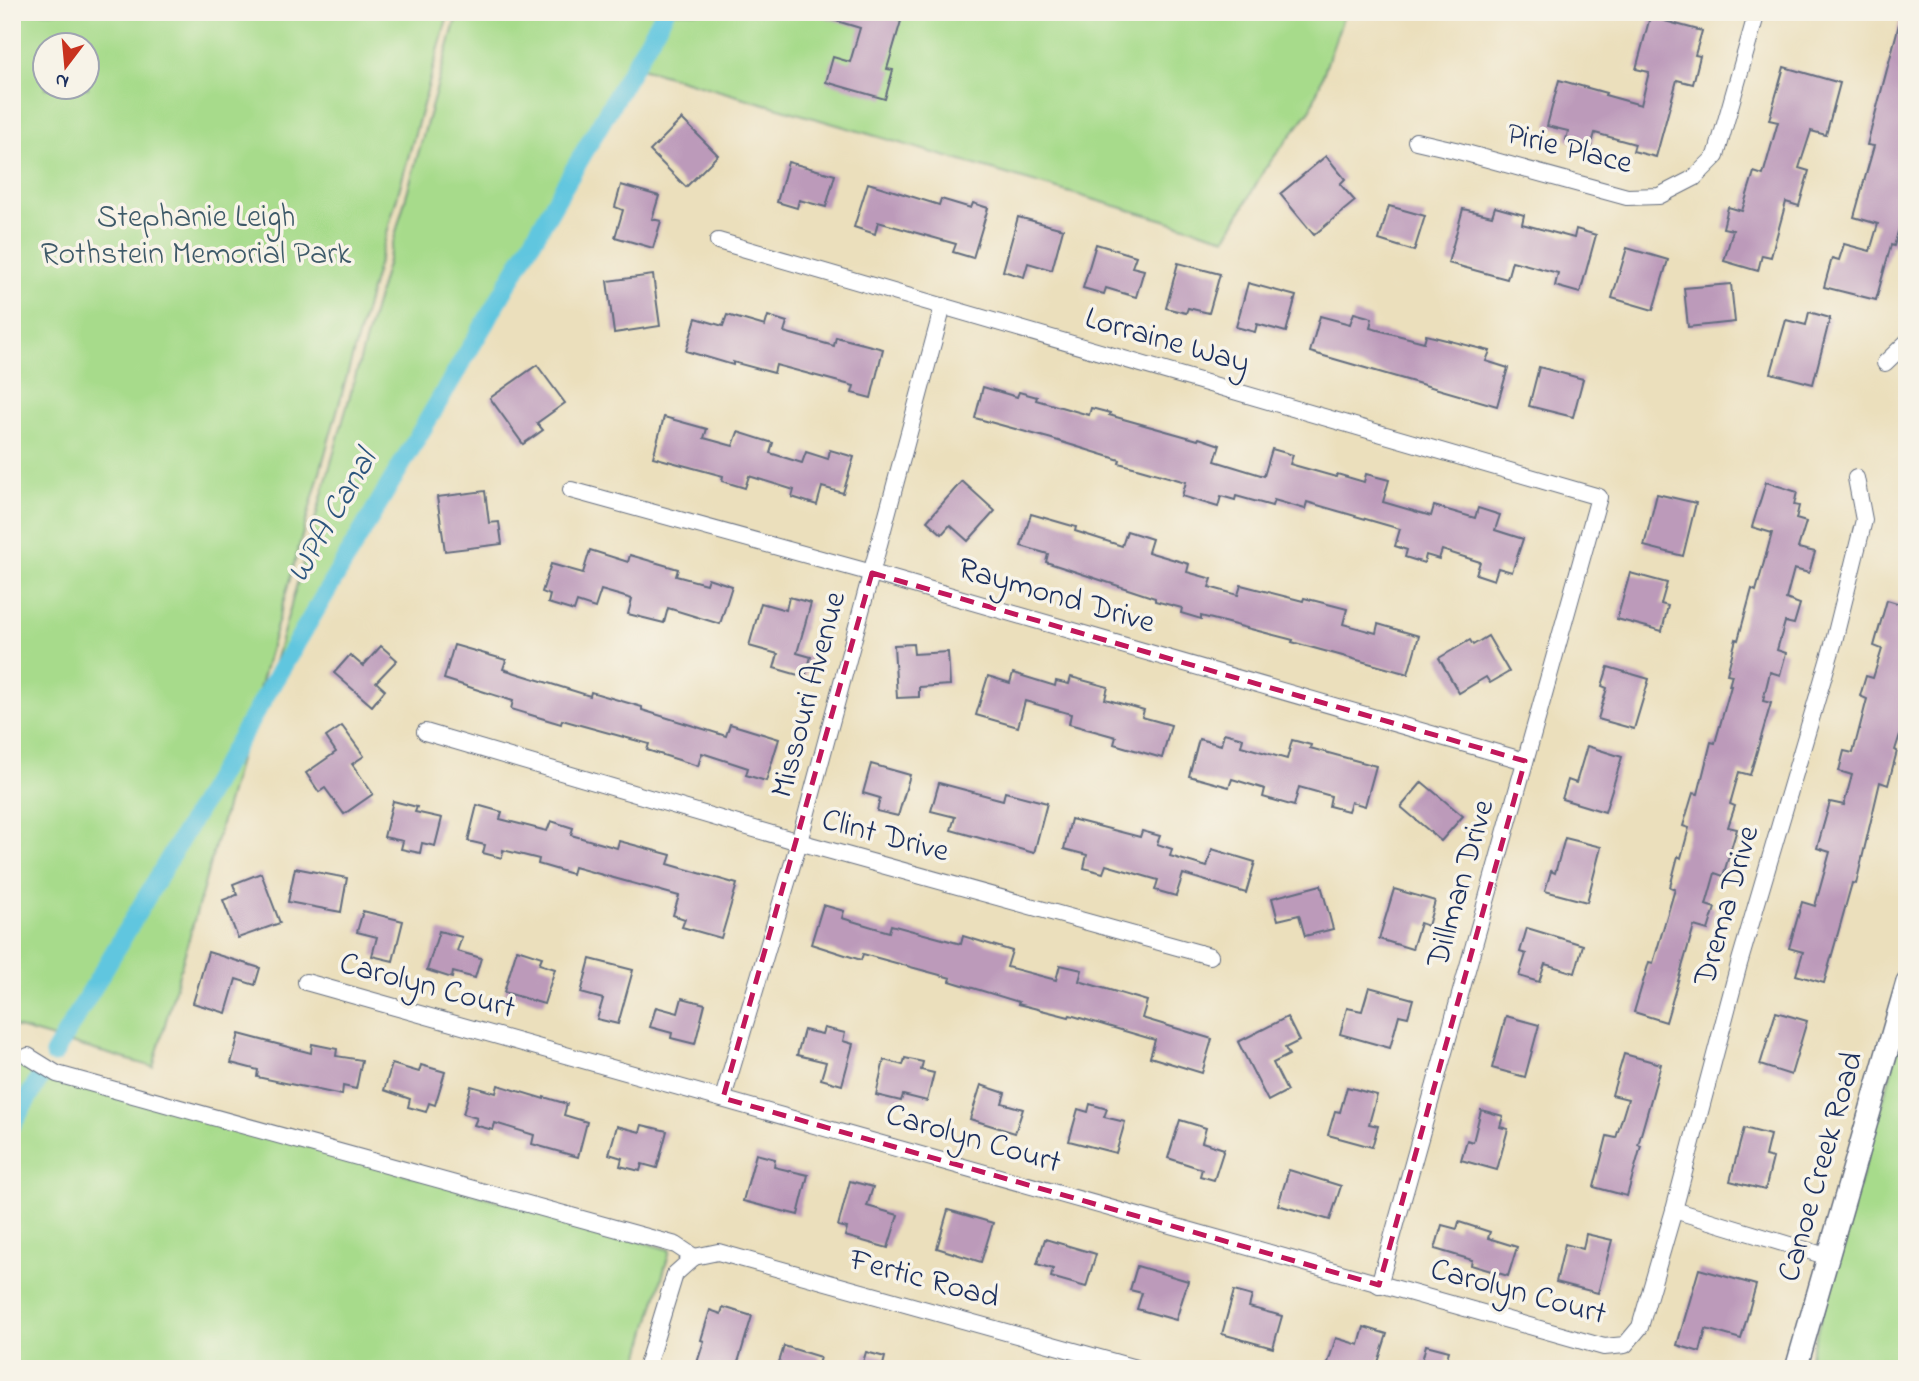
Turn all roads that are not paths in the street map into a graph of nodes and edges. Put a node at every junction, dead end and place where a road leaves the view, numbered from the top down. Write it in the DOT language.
graph roads {
  1 [pos="1757,12"];
  2 [pos="1416,141"];
  3 [pos="718,241"];
  4 [pos="943,306"];
  5 [pos="1907,342"];
  6 [pos="1885,363"];
  7 [pos="1856,478"];
  8 [pos="571,490"];
  9 [pos="1599,497"];
  10 [pos="872,573"];
  11 [pos="425,732"];
  12 [pos="1525,761"];
  13 [pos="799,842"];
  14 [pos="1210,956"];
  15 [pos="306,982"];
  16 [pos="1907,982"];
  17 [pos="28,1056"];
  18 [pos="723,1098"];
  19 [pos="1674,1210"];
  20 [pos="694,1257"];
  21 [pos="1829,1257"];
  22 [pos="1379,1285"];
  23 [pos="1625,1345"];
  24 [pos="646,1369"];
  25 [pos="1139,1369"];
  26 [pos="1796,1369"];
  1 -- 2 [label="street, Pirie Place"];
  3 -- 4 [label="street, Lorraine Way"];
  4 -- 9 [label="street, Lorraine Way"];
  4 -- 10 [label="street, Missouri Avenue"];
  5 -- 6 [label="street"];
  7 -- 19 [label="street, Drema Drive"];
  8 -- 10 [label="street, Raymond Drive"];
  9 -- 12 [label="street, Dillman Drive"];
  10 -- 12 [label="street, Raymond Drive"];
  10 -- 13 [label="street, Missouri Avenue"];
  11 -- 13 [label="street, Clint Drive"];
  12 -- 22 [label="street, Dillman Drive"];
  13 -- 14 [label="street, Clint Drive"];
  13 -- 18 [label="street, Missouri Avenue"];
  15 -- 18 [label="street, Carolyn Court"];
  16 -- 21 [label="main road, Canoe Creek Road"];
  17 -- 20 [label="street"];
  18 -- 22 [label="street, Carolyn Court"];
  19 -- 21 [label="street"];
  19 -- 23 [label="street, Drema Drive"];
  20 -- 24 [label="street"];
  20 -- 25 [label="street, Fertic Road"];
  21 -- 26 [label="main road, Canoe Creek Road"];
  22 -- 23 [label="street, Carolyn Court"];
}
